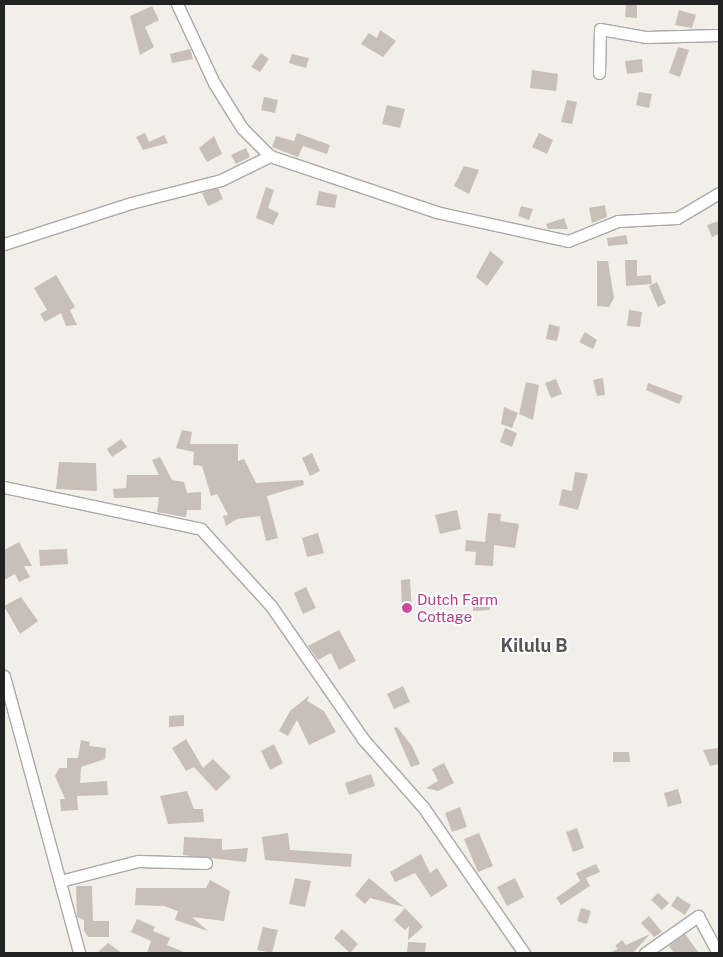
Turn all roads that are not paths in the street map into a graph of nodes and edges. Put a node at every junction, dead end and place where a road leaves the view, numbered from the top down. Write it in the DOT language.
graph roads {
  1 [pos="177,4"];
  2 [pos="719,35"];
  3 [pos="599,74"];
  4 [pos="270,156"];
  5 [pos="719,193"];
  6 [pos="4,244"];
  7 [pos="4,487"];
  8 [pos="4,676"];
  9 [pos="206,863"];
  10 [pos="60,881"];
  11 [pos="79,953"];
  12 [pos="524,953"];
  13 [pos="645,953"];
  14 [pos="718,953"];
  1 -- 4 [label="street"];
  2 -- 3 [label="street"];
  4 -- 5 [label="street"];
  4 -- 6 [label="street"];
  7 -- 12 [label="street"];
  8 -- 10 [label="street"];
  9 -- 10 [label="street"];
  10 -- 11 [label="street"];
  13 -- 14 [label="street"];
}
